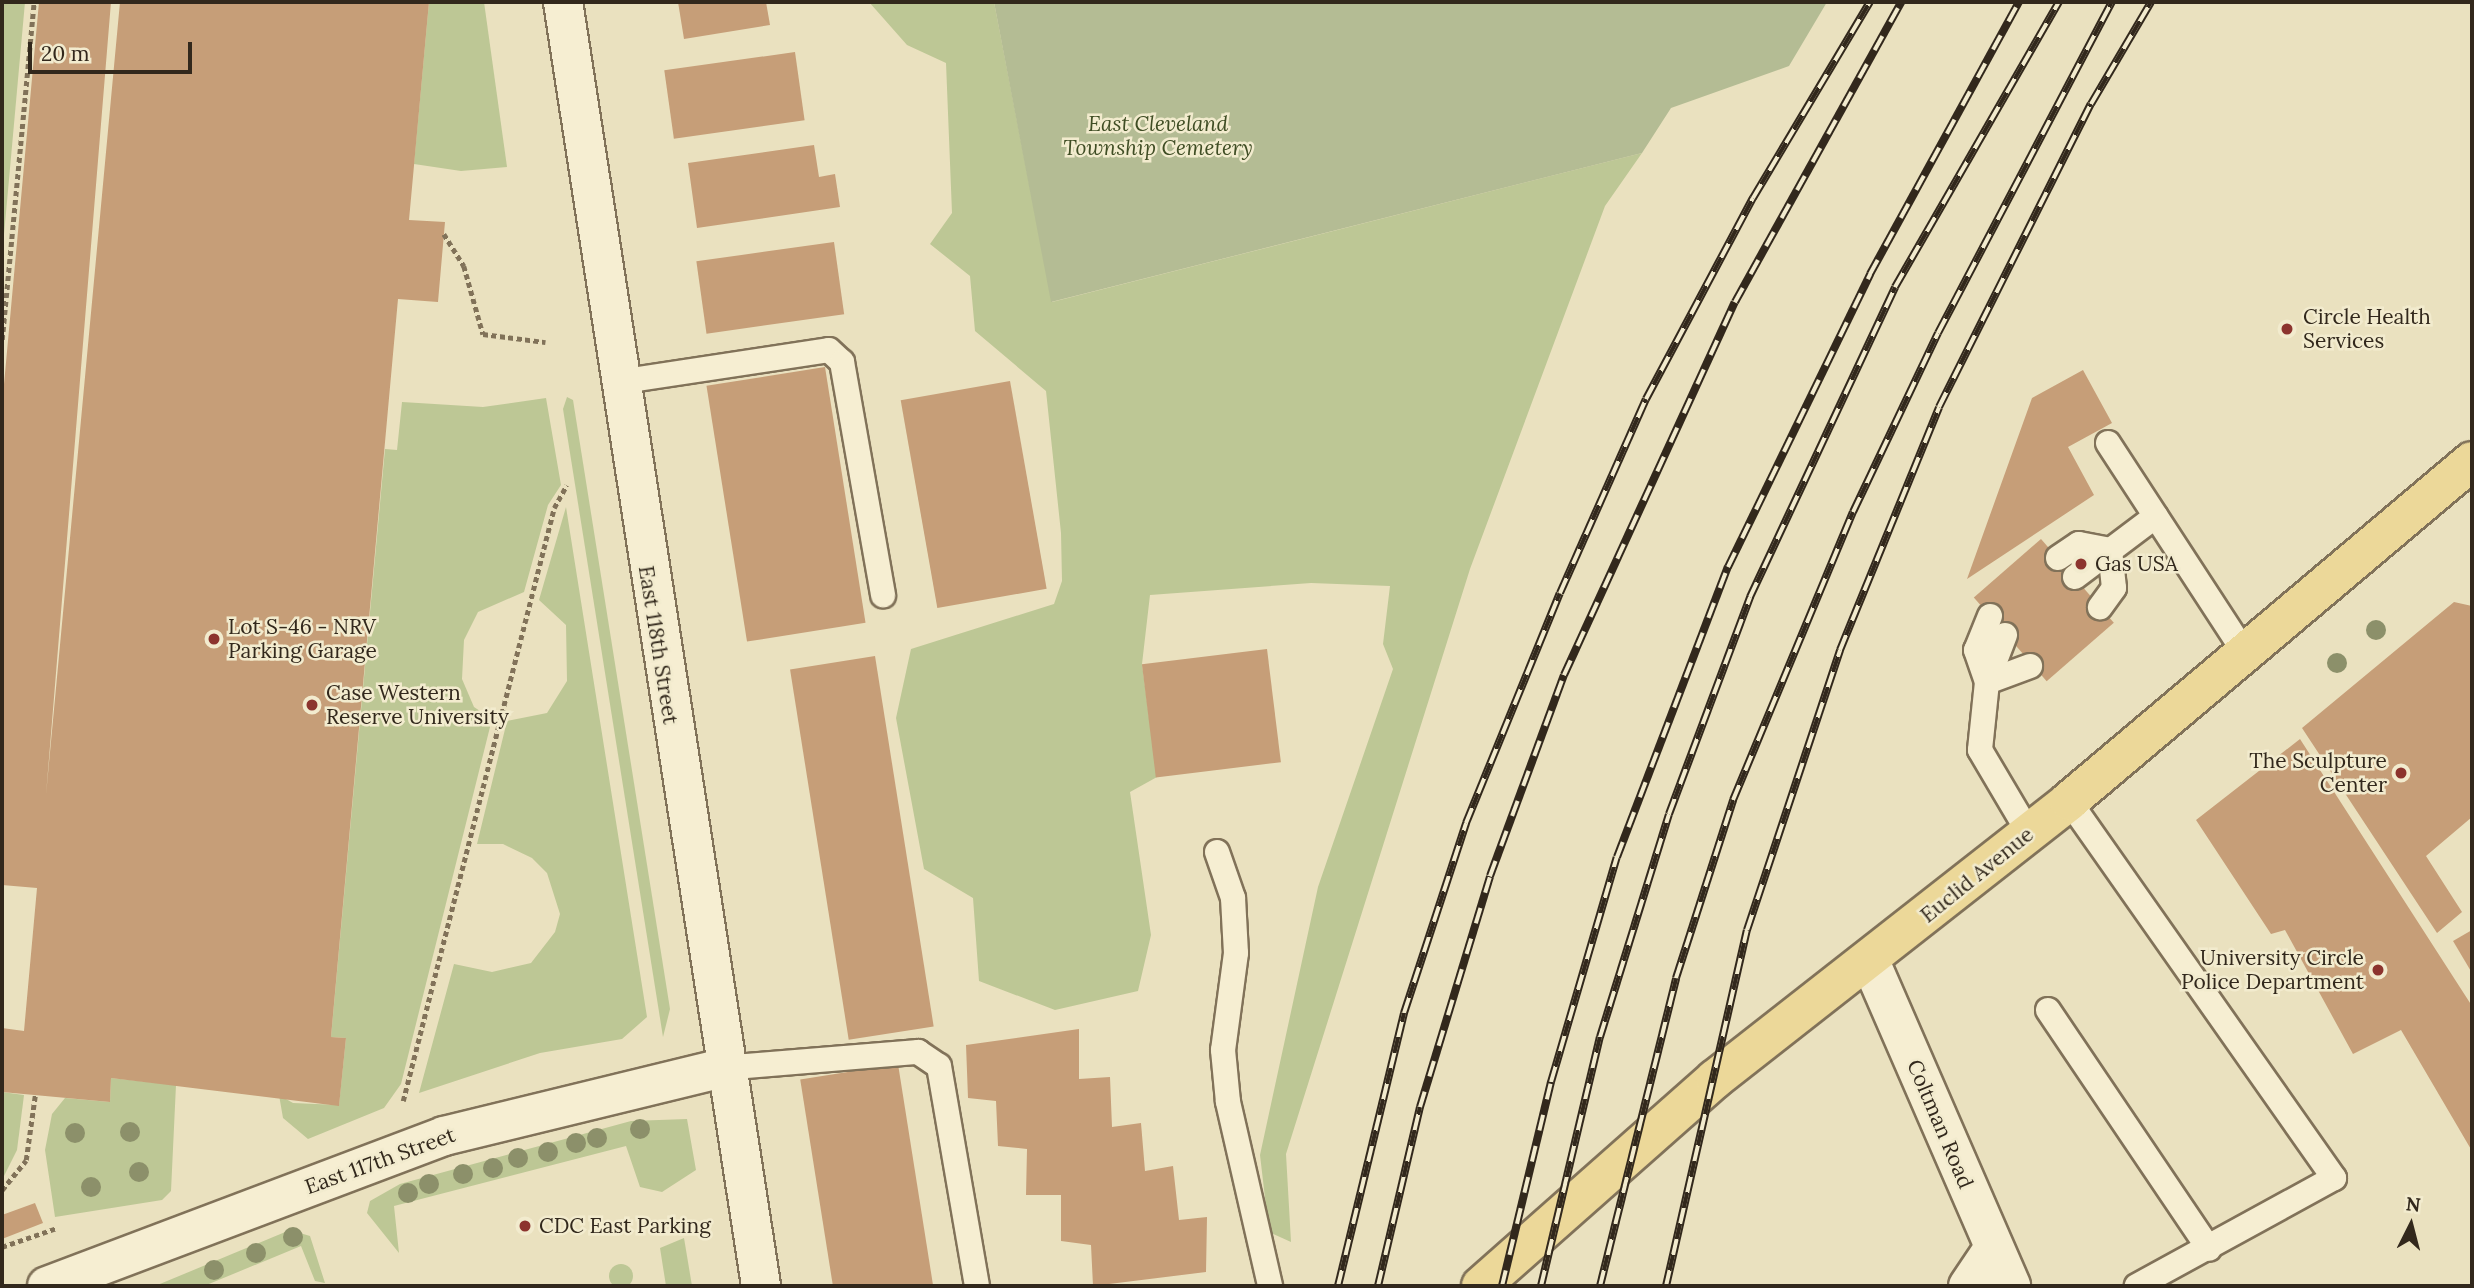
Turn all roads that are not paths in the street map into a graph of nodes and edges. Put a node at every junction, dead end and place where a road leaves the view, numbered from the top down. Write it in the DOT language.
graph roads {
  1 [pos="564,2"];
  2 [pos="618,382"];
  3 [pos="2108,443"];
  4 [pos="2469,472"];
  5 [pos="2156,516"];
  6 [pos="2110,550"];
  7 [pos="2058,558"];
  8 [pos="2075,578"];
  9 [pos="883,595"];
  10 [pos="2100,607"];
  11 [pos="1990,616"];
  12 [pos="2005,635"];
  13 [pos="2245,653"];
  14 [pos="2030,666"];
  15 [pos="1987,682"];
  16 [pos="2069,801"];
  17 [pos="2029,833"];
  18 [pos="1217,852"];
  19 [pos="1870,961"];
  20 [pos="2048,1010"];
  21 [pos="722,1068"];
  22 [pos="1993,1249"];
  23 [pos="2209,1249"];
  24 [pos="47,1286"];
  25 [pos="761,1286"];
  26 [pos="977,1286"];
  27 [pos="1270,1286"];
  28 [pos="1481,1286"];
  29 [pos="1968,1286"];
  30 [pos="2011,1286"];
  31 [pos="2137,1286"];
  1 -- 2 [label="street, East 118th Street"];
  2 -- 9 [label="lane"];
  2 -- 21 [label="street, East 118th Street"];
  3 -- 5 [label="lane"];
  4 -- 13 [label="main road, Euclid Avenue"];
  5 -- 6 [label="lane"];
  5 -- 13 [label="lane"];
  6 -- 7 [label="lane"];
  6 -- 8 [label="lane"];
  6 -- 10 [label="lane"];
  11 -- 15 [label="lane"];
  12 -- 15 [label="lane"];
  13 -- 16 [label="main road, Euclid Avenue"];
  14 -- 15 [label="lane"];
  15 -- 17 [label="lane"];
  16 -- 17 [label="main road, Euclid Avenue"];
  16 -- 23 [label="lane"];
  17 -- 19 [label="main road, Euclid Avenue"];
  18 -- 27 [label="lane"];
  19 -- 22 [label="street, Coltman Road"];
  19 -- 28 [label="main road, Euclid Avenue"];
  20 -- 23 [label="lane"];
  21 -- 24 [label="street, East 117th Street"];
  21 -- 25 [label="street, East 118th Street"];
  21 -- 26 [label="lane"];
  22 -- 29 [label="street"];
  22 -- 30 [label="street, Coltman Road"];
  23 -- 31 [label="lane"];
}
